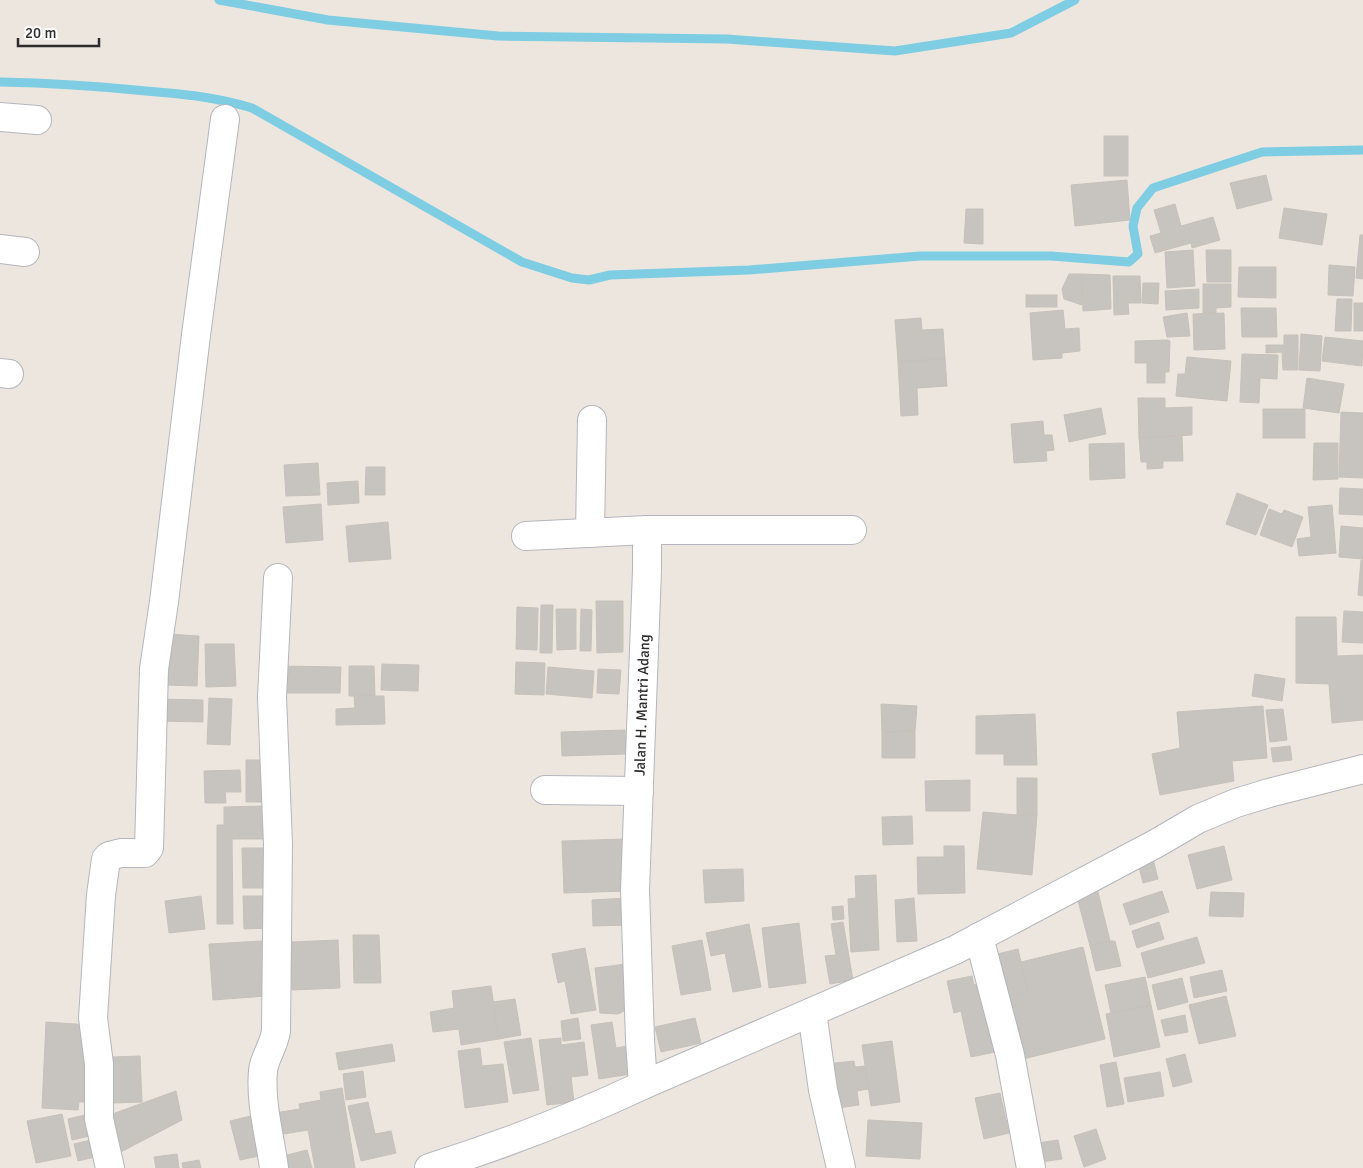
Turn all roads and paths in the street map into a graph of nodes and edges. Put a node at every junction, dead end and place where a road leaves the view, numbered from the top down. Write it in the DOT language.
graph roads {
  1 [pos="0,117"];
  2 [pos="225,119"];
  3 [pos="37,120"];
  4 [pos="592,420"];
  5 [pos="647,530"];
  6 [pos="852,530"];
  7 [pos="590,533"];
  8 [pos="526,536"];
  9 [pos="278,578"];
  10 [pos="1363,768"];
  11 [pos="545,790"];
  12 [pos="639,791"];
  13 [pos="979,937"];
  14 [pos="812,1012"];
  15 [pos="643,1085"];
  16 [pos="110,1168"];
  17 [pos="274,1168"];
  18 [pos="429,1168"];
  19 [pos="841,1168"];
  20 [pos="1031,1168"];
  1 -- 3 [label="street"];
  2 -- 16 [label="street"];
  4 -- 7 [label="street"];
  5 -- 6 [label="street"];
  5 -- 7 [label="street"];
  5 -- 12 [label="street, Jalan H. Mantri Adang"];
  7 -- 8 [label="street"];
  9 -- 17 [label="street"];
  10 -- 13 [label="street"];
  11 -- 12 [label="street"];
  12 -- 15 [label="street, Jalan H. Mantri Adang"];
  13 -- 14 [label="street"];
  13 -- 20 [label="street"];
  14 -- 15 [label="street"];
  14 -- 19 [label="street"];
  15 -- 18 [label="street"];
}
